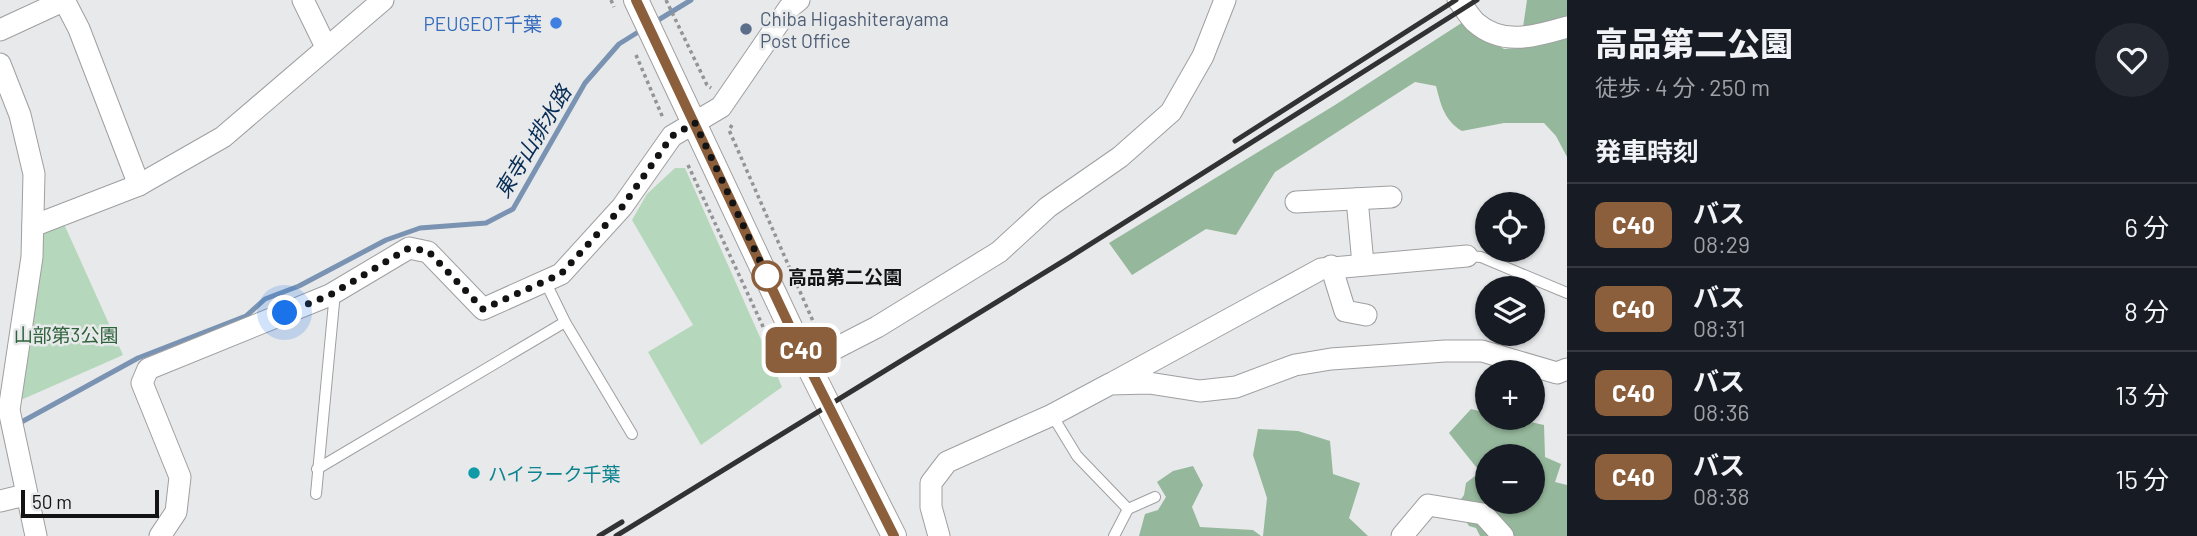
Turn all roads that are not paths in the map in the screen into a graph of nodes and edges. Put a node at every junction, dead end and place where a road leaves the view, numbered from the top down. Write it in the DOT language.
graph roads {
  1 [pos="64,0"];
  2 [pos="303,0"];
  3 [pos="383,0"];
  4 [pos="799,0"];
  5 [pos="1225,0"];
  6 [pos="1458,0"];
  7 [pos="631,6"];
  8 [pos="1567,27"];
  9 [pos="0,30"];
  10 [pos="326,47"];
  11 [pos="0,64"];
  12 [pos="695,123"];
  13 [pos="139,185"];
  14 [pos="1391,197"];
  15 [pos="1357,199"];
  16 [pos="1296,202"];
  17 [pos="33,226"];
  18 [pos="1467,256"];
  19 [pos="1363,264"];
  20 [pos="1331,266"];
  21 [pos="545,281"];
  22 [pos="335,292"];
  23 [pos="1567,293"];
  24 [pos="1366,315"];
  25 [pos="565,322"];
  26 [pos="807,363"];
  27 [pos="1567,369"];
  28 [pos="1110,384"];
  29 [pos="1052,415"];
  30 [pos="8,420"];
  31 [pos="632,434"];
  32 [pos="317,469"];
  33 [pos="316,494"];
  34 [pos="25,495"];
  35 [pos="1155,497"];
  36 [pos="0,501"];
  37 [pos="1128,509"];
  38 [pos="36,536"];
  39 [pos="160,536"];
  40 [pos="894,536"];
  41 [pos="939,536"];
  42 [pos="1114,536"];
  43 [pos="1402,536"];
  44 [pos="1503,536"];
  1 -- 9 [label="street"];
  1 -- 13 [label="street"];
  2 -- 10 [label="street"];
  3 -- 10 [label="street"];
  4 -- 12 [label="street"];
  5 -- 26 [label="street"];
  6 -- 8 [label="street"];
  7 -- 12 [label="street"];
  10 -- 13 [label="street"];
  11 -- 17 [label="street"];
  12 -- 21 [label="street"];
  12 -- 26 [label="street"];
  13 -- 17 [label="street"];
  14 -- 15 [label="street"];
  15 -- 16 [label="street"];
  15 -- 19 [label="street"];
  17 -- 30 [label="street"];
  18 -- 19 [label="street"];
  18 -- 23 [label="lane"];
  19 -- 20 [label="street"];
  20 -- 24 [label="street"];
  20 -- 28 [label="street"];
  21 -- 22 [label="street"];
  21 -- 25 [label="lane"];
  22 -- 32 [label="lane"];
  22 -- 39 [label="street"];
  25 -- 31 [label="lane"];
  25 -- 32 [label="lane"];
  26 -- 40 [label="street"];
  27 -- 28 [label="street"];
  28 -- 29 [label="street"];
  29 -- 37 [label="lane"];
  29 -- 41 [label="street"];
  30 -- 34 [label="street"];
  32 -- 33 [label="lane"];
  34 -- 36 [label="street"];
  34 -- 38 [label="street"];
  35 -- 37 [label="lane"];
  37 -- 42 [label="lane"];
  43 -- 44 [label="street"];
}
